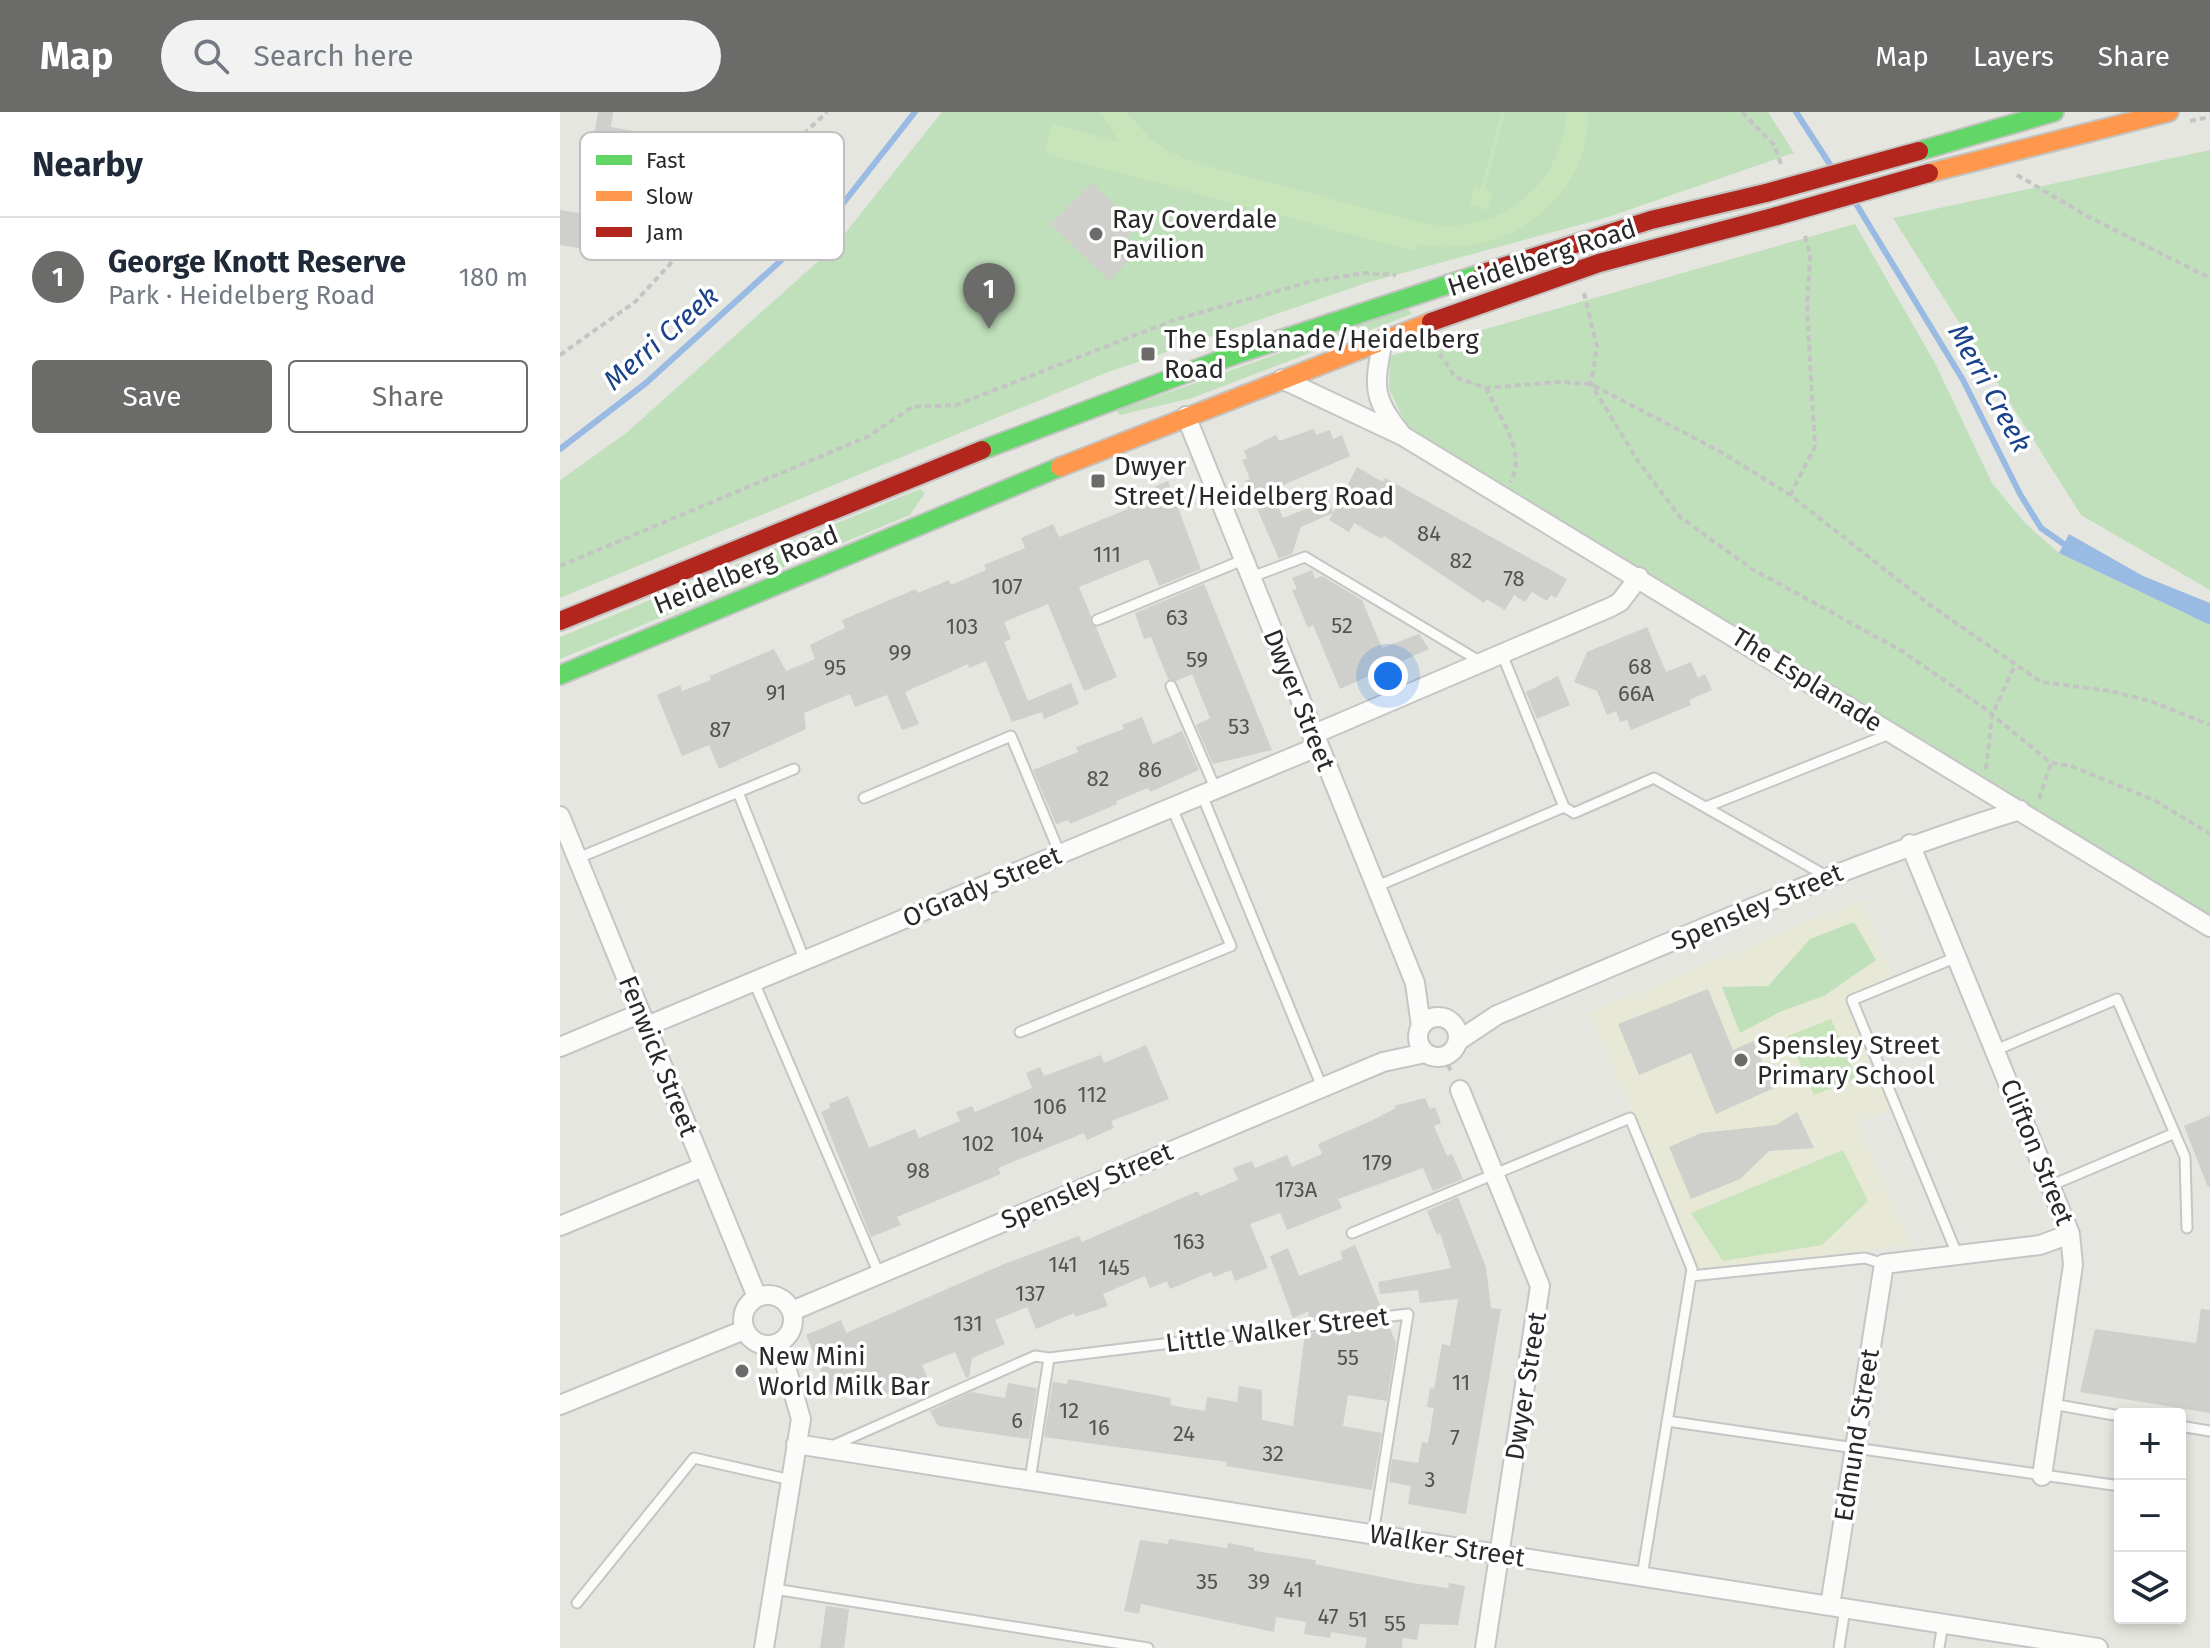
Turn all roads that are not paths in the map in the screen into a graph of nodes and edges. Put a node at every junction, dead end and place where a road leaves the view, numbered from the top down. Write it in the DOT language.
graph roads {
  1 [pos="2054,112"];
  2 [pos="2169,112"];
  3 [pos="1383,339"];
  4 [pos="1282,379"];
  5 [pos="1186,416"];
  6 [pos="1403,436"];
  7 [pos="944,492"];
  8 [pos="1246,569"];
  9 [pos="1639,577"];
  10 [pos="1097,620"];
  11 [pos="560,621"];
  12 [pos="1502,654"];
  13 [pos="1482,662"];
  14 [pos="560,675"];
  15 [pos="1171,686"];
  16 [pos="1893,732"];
  17 [pos="1314,741"];
  18 [pos="794,769"];
  19 [pos="738,792"];
  20 [pos="1209,792"];
  21 [pos="864,798"];
  22 [pos="1564,807"];
  23 [pos="1706,807"];
  24 [pos="1172,808"];
  25 [pos="2020,810"];
  26 [pos="560,816"];
  27 [pos="1910,844"];
  28 [pos="1060,854"];
  29 [pos="569,862"];
  30 [pos="1828,877"];
  31 [pos="1375,887"];
  32 [pos="2210,927"];
  33 [pos="1957,957"];
  34 [pos="805,961"];
  35 [pos="754,982"];
  36 [pos="1415,983"];
  37 [pos="1497,1015"];
  38 [pos="644,1019"];
  39 [pos="1447,1020"];
  40 [pos="1020,1032"];
  41 [pos="1421,1039"];
  42 [pos="1458,1041"];
  43 [pos="560,1047"];
  44 [pos="1996,1050"];
  45 [pos="1322,1087"];
  46 [pos="1460,1090"];
  47 [pos="2175,1133"];
  48 [pos="703,1167"];
  49 [pos="1495,1176"];
  50 [pos="2052,1185"];
  51 [pos="560,1226"];
  52 [pos="2187,1228"];
  53 [pos="1352,1233"];
  54 [pos="2070,1234"];
  55 [pos="1957,1254"];
  56 [pos="1884,1264"];
  57 [pos="879,1274"];
  58 [pos="1691,1276"];
  59 [pos="757,1297"];
  60 [pos="792,1311"];
  61 [pos="744,1330"];
  62 [pos="779,1343"];
  63 [pos="1049,1358"];
  64 [pos="2052,1404"];
  65 [pos="560,1405"];
  66 [pos="2114,1415"];
  67 [pos="1667,1421"];
  68 [pos="2186,1427"];
  69 [pos="2210,1431"];
  70 [pos="796,1444"];
  71 [pos="826,1449"];
  72 [pos="1854,1450"];
  73 [pos="2042,1476"];
  74 [pos="791,1480"];
  75 [pos="1030,1480"];
  76 [pos="2114,1485"];
  77 [pos="1373,1534"];
  78 [pos="1499,1554"];
  79 [pos="1642,1576"];
  80 [pos="774,1589"];
  81 [pos="577,1603"];
  82 [pos="1838,1607"];
  83 [pos="1943,1623"];
  84 [pos="2076,1646"];
  85 [pos="764,1648"];
  86 [pos="1148,1648"];
  87 [pos="1485,1648"];
  88 [pos="1839,1648"];
  89 [pos="1939,1648"];
  90 [pos="2098,1648"];
  1 -- 7 [label="main road, Heidelberg Road, bridge"];
  2 -- 3 [label="main road, Heidelberg Road, bridge"];
  3 -- 4 [label="main road, Heidelberg Road"];
  3 -- 6 [label="street, The Esplanade"];
  4 -- 5 [label="main road, Heidelberg Road"];
  4 -- 6 [label="street, The Esplanade"];
  5 -- 7 [label="main road, Heidelberg Road"];
  5 -- 8 [label="street, Dwyer Street"];
  6 -- 9 [label="street, The Esplanade"];
  7 -- 11 [label="main road, Heidelberg Road"];
  7 -- 14 [label="main road, Heidelberg Road"];
  8 -- 10 [label="lane"];
  8 -- 13 [label="lane"];
  8 -- 17 [label="street, Dwyer Street"];
  9 -- 12 [label="street, O'Grady Street"];
  9 -- 16 [label="street, The Esplanade"];
  12 -- 13 [label="street, O'Grady Street"];
  12 -- 22 [label="lane"];
  13 -- 17 [label="street, O'Grady Street"];
  15 -- 20 [label="lane"];
  16 -- 23 [label="lane"];
  16 -- 25 [label="street, The Esplanade"];
  17 -- 20 [label="street, O'Grady Street"];
  17 -- 31 [label="street, Dwyer Street"];
  18 -- 19 [label="lane"];
  19 -- 29 [label="lane"];
  19 -- 34 [label="lane"];
  20 -- 24 [label="street, O'Grady Street"];
  20 -- 45 [label="lane"];
  21 -- 28 [label="lane"];
  22 -- 23 [label="lane"];
  22 -- 31 [label="lane"];
  23 -- 30 [label="lane"];
  24 -- 28 [label="street, O'Grady Street"];
  24 -- 40 [label="lane"];
  25 -- 27 [label="street, Spensley Street"];
  25 -- 32 [label="street, The Esplanade"];
  26 -- 29 [label="street, Fenwick Street"];
  27 -- 30 [label="street, Spensley Street"];
  27 -- 33 [label="street, Clifton Street"];
  28 -- 34 [label="street, O'Grady Street"];
  29 -- 38 [label="street, Fenwick Street"];
  30 -- 37 [label="street, Spensley Street"];
  31 -- 36 [label="street, Dwyer Street"];
  33 -- 44 [label="street, Clifton Street"];
  33 -- 55 [label="lane"];
  34 -- 35 [label="street, O'Grady Street"];
  35 -- 38 [label="street, O'Grady Street"];
  35 -- 57 [label="lane"];
  36 -- 39 [label="street, Dwyer Street"];
  36 -- 41 [label="street, Dwyer Street"];
  37 -- 39 [label="street, Spensley Street"];
  37 -- 42 [label="street, Spensley Street"];
  38 -- 43 [label="street, O'Grady Street"];
  38 -- 48 [label="street, Fenwick Street"];
  39 -- 41 [label="street, Spensley Street"];
  39 -- 42 [label="street, Dwyer Street"];
  41 -- 42 [label="street, Spensley Street"];
  41 -- 45 [label="street, Spensley Street"];
  44 -- 47 [label="lane"];
  44 -- 50 [label="street, Clifton Street"];
  45 -- 57 [label="street, Spensley Street"];
  46 -- 49 [label="street, Dwyer Street"];
  47 -- 50 [label="lane"];
  47 -- 52 [label="lane"];
  48 -- 51 [label="street"];
  48 -- 59 [label="street, Fenwick Street"];
  49 -- 53 [label="lane"];
  49 -- 58 [label="lane"];
  49 -- 78 [label="street, Dwyer Street"];
  50 -- 54 [label="street, Clifton Street"];
  54 -- 55 [label="street"];
  54 -- 64 [label="street, Clifton Street"];
  55 -- 56 [label="street"];
  56 -- 58 [label="lane"];
  56 -- 72 [label="street, Edmund Street"];
  57 -- 60 [label="street, Spensley Street"];
  58 -- 67 [label="lane"];
  59 -- 60 [label="street"];
  59 -- 61 [label="street"];
  60 -- 62 [label="street"];
  61 -- 62 [label="street"];
  61 -- 65 [label="street"];
  62 -- 70 [label="street"];
  63 -- 71 [label="lane"];
  63 -- 75 [label="lane"];
  63 -- 77 [label="lane, Little Walker Street"];
  64 -- 66 [label="lane"];
  64 -- 73 [label="street, Clifton Street"];
  67 -- 72 [label="lane"];
  67 -- 79 [label="lane"];
  68 -- 69 [label="lane"];
  70 -- 71 [label="street, Walker Street"];
  70 -- 74 [label="street"];
  71 -- 75 [label="street, Walker Street"];
  72 -- 73 [label="lane"];
  72 -- 82 [label="street, Edmund Street"];
  73 -- 76 [label="lane"];
  74 -- 80 [label="street"];
  74 -- 81 [label="lane"];
  75 -- 77 [label="street, Walker Street"];
  77 -- 78 [label="street, Walker Street"];
  78 -- 79 [label="street, Walker Street"];
  78 -- 87 [label="street, Dwyer Street"];
  79 -- 82 [label="street, Walker Street"];
  80 -- 85 [label="street"];
  80 -- 86 [label="lane"];
  82 -- 83 [label="street, Walker Street"];
  82 -- 88 [label="lane"];
  83 -- 84 [label="street, Walker Street"];
  83 -- 89 [label="lane"];
  84 -- 90 [label="street, Walker Street"];
}
